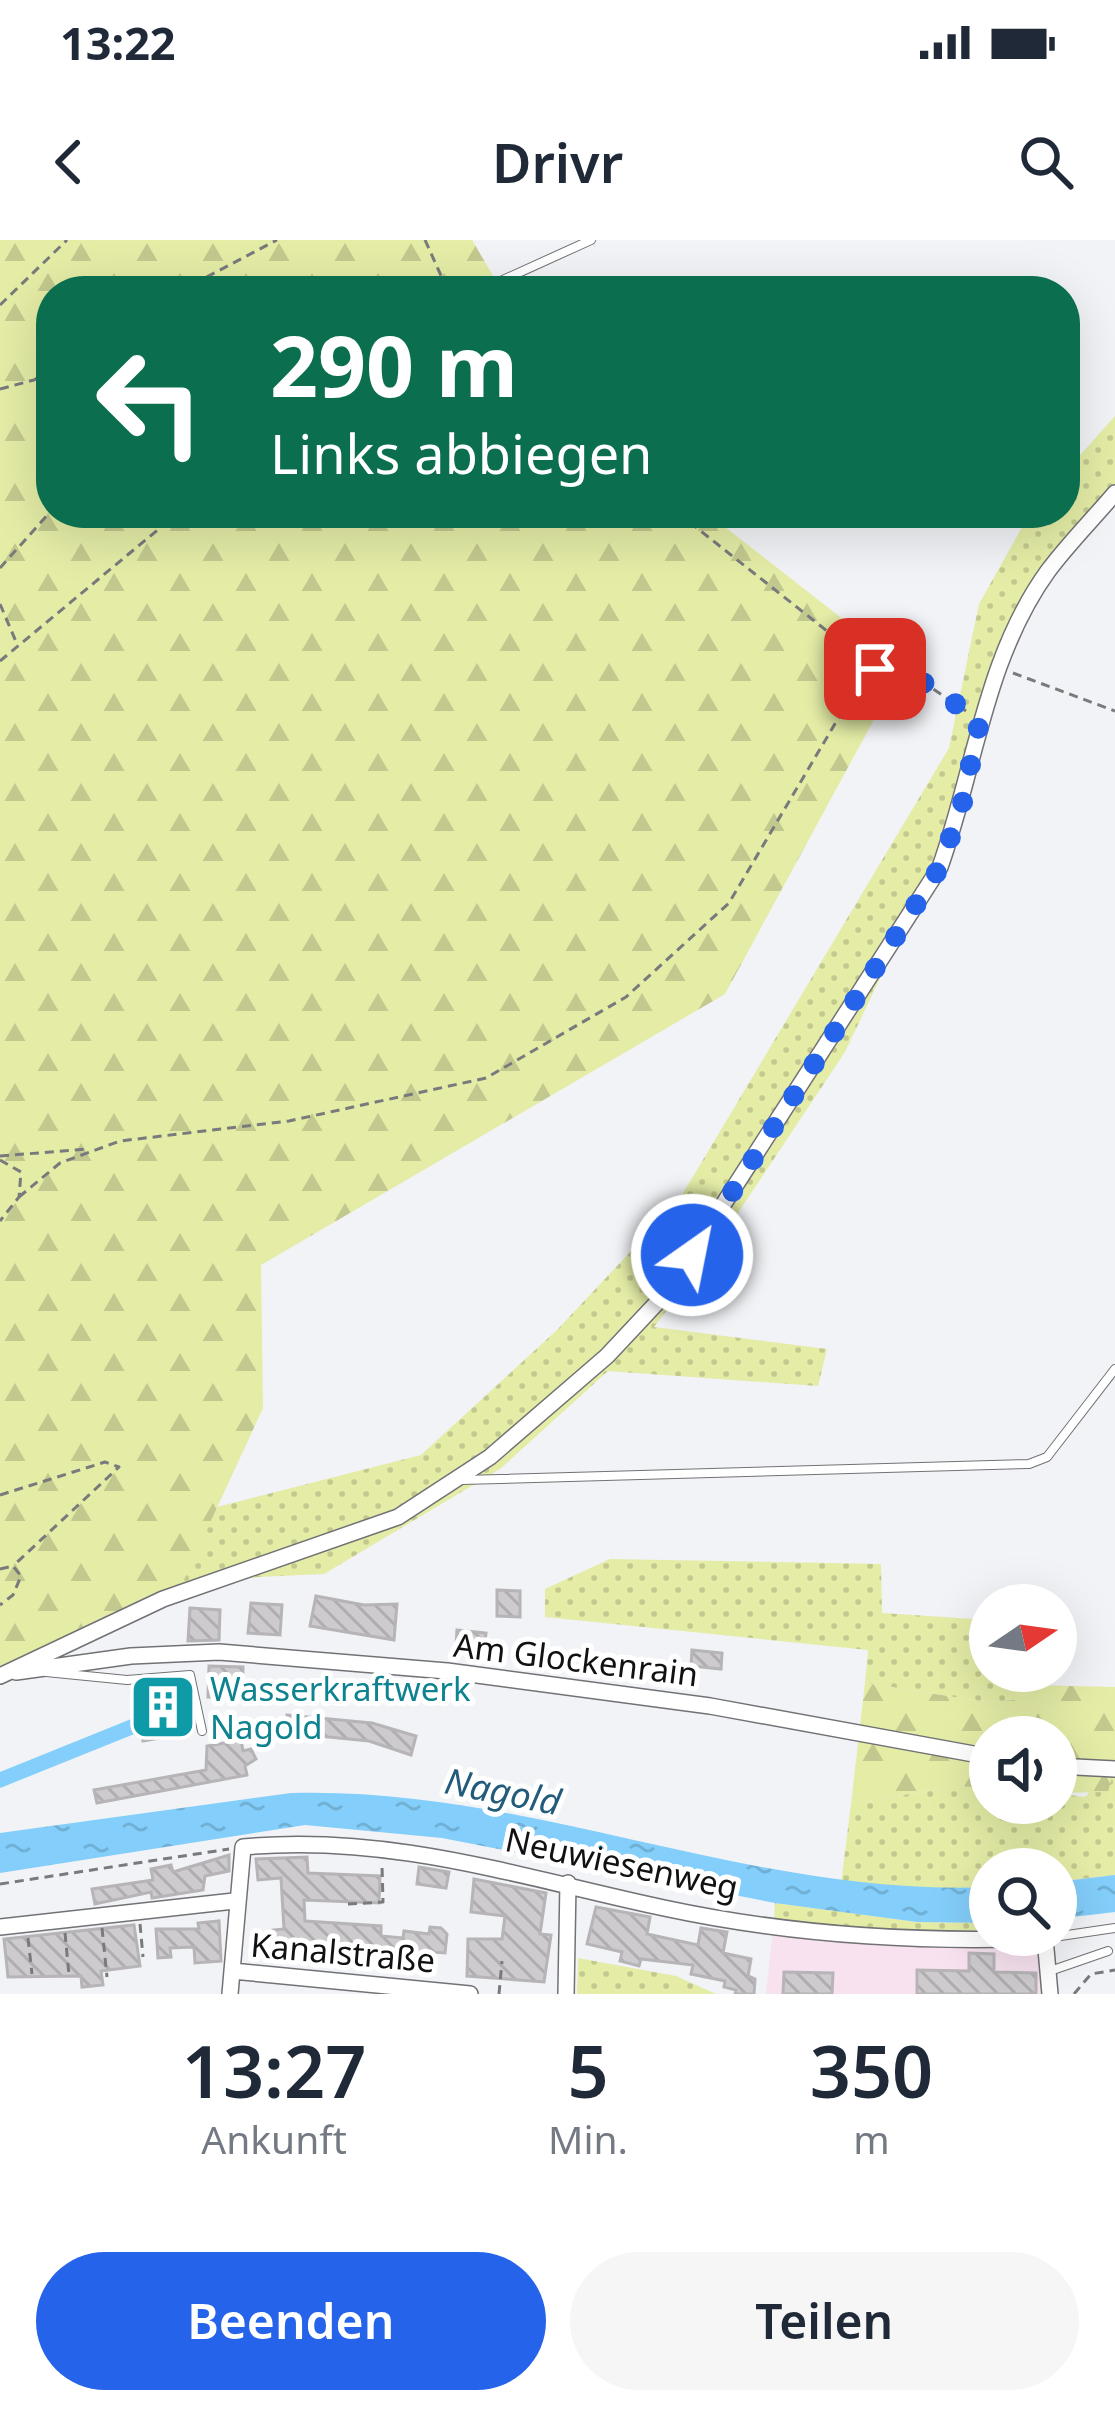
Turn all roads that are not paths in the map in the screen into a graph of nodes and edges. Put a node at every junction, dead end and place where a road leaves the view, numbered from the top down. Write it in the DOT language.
graph roads {
  1 [pos="591,240"];
  2 [pos="512,276"];
  3 [pos="1115,494"];
  4 [pos="1115,1369"];
  5 [pos="461,1480"];
  6 [pos="39,1671"];
  7 [pos="4,1675"];
  8 [pos="202,1731"];
  9 [pos="969,1752"];
  10 [pos="1077,1767"];
  11 [pos="1115,1769"];
  12 [pos="568,1883"];
  13 [pos="234,1901"];
  14 [pos="0,1927"];
  15 [pos="1115,1928"];
  16 [pos="1077,1933"];
  17 [pos="969,1937"];
  18 [pos="1108,1951"];
  19 [pos="1047,1956"];
  20 [pos="232,1971"];
  21 [pos="1048,1972"];
  22 [pos="230,1994"];
  23 [pos="470,1994"];
  24 [pos="566,1994"];
  25 [pos="1050,1994"];
  1 -- 2 [label="lane"];
  3 -- 5 [label="street"];
  4 -- 5 [label="lane"];
  5 -- 7 [label="street"];
  6 -- 7 [label="street, Am Glockenrain"];
  6 -- 8 [label="lane"];
  6 -- 9 [label="street, Am Glockenrain"];
  10 -- 11 [label="street"];
  12 -- 13 [label="street, Neuwiesenweg"];
  12 -- 17 [label="street, Neuwiesenweg"];
  12 -- 24 [label="street"];
  13 -- 14 [label="street"];
  13 -- 20 [label="street"];
  15 -- 16 [label="lane"];
  18 -- 21 [label="lane"];
  19 -- 21 [label="street"];
  20 -- 22 [label="street, Kanalstraße"];
  20 -- 23 [label="street, Kanalstraße"];
  21 -- 25 [label="street"];
}
